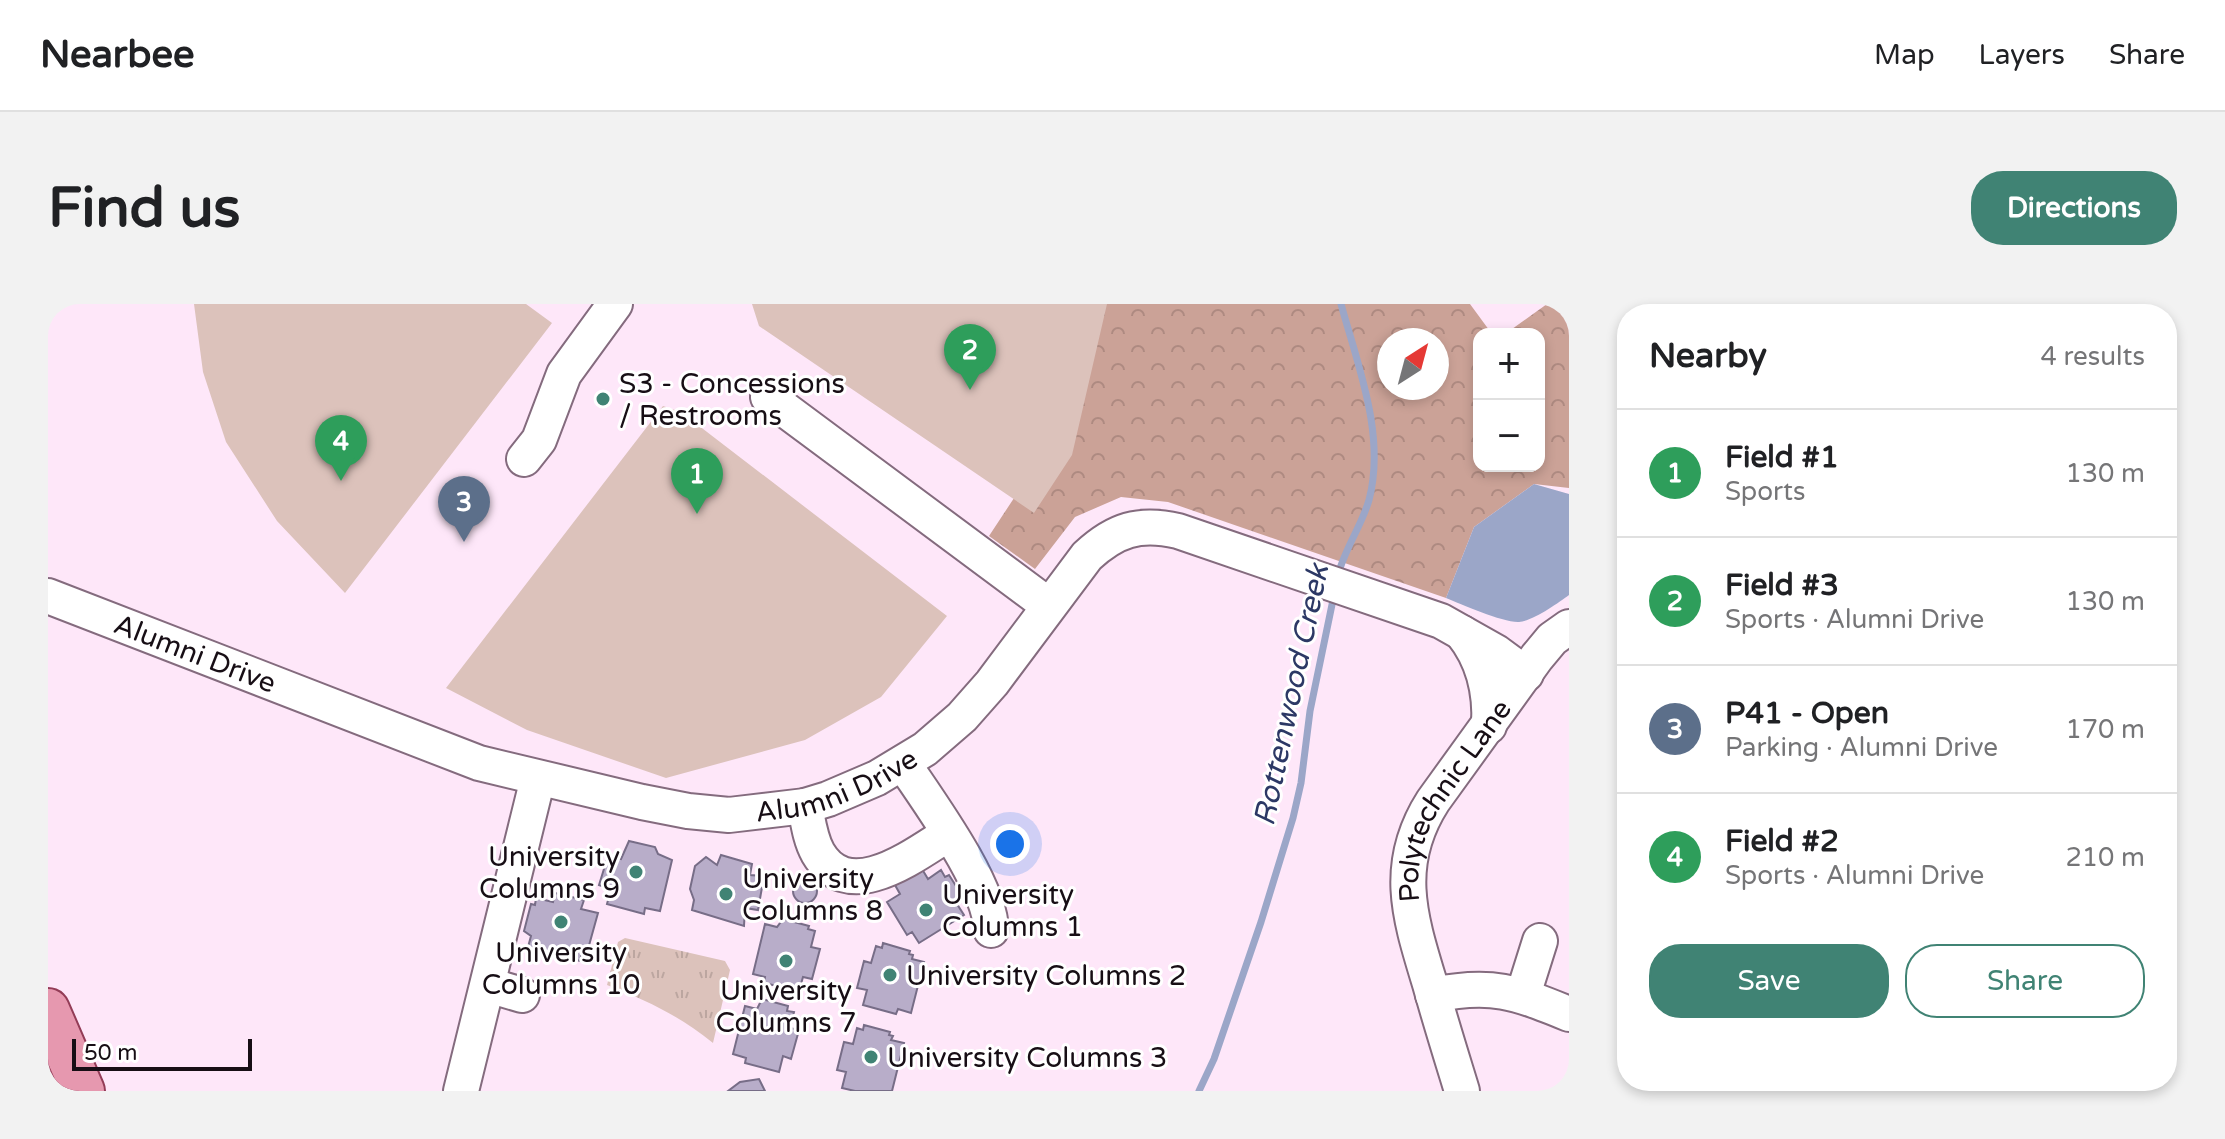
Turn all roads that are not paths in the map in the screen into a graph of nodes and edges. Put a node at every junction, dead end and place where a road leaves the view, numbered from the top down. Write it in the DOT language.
graph roads {
  1 [pos="615,304"];
  2 [pos="768,397"];
  3 [pos="524,459"];
  4 [pos="48,596"];
  5 [pos="1048,605"];
  6 [pos="1569,627"];
  7 [pos="1459,630"];
  8 [pos="1526,674"];
  9 [pos="1489,726"];
  10 [pos="903,763"];
  11 [pos="538,778"];
  12 [pos="805,806"];
  13 [pos="948,834"];
  14 [pos="991,930"];
  15 [pos="1540,941"];
  16 [pos="488,985"];
  17 [pos="522,995"];
  18 [pos="1433,995"];
  19 [pos="1523,995"];
  20 [pos="48,1010"];
  21 [pos="1569,1014"];
  22 [pos="83,1091"];
  23 [pos="461,1091"];
  24 [pos="1462,1091"];
  1 -- 3 [label="street"];
  2 -- 5 [label="street"];
  4 -- 11 [label="street, Alumni Drive"];
  5 -- 7 [label="street, Alumni Drive"];
  5 -- 10 [label="street, Alumni Drive"];
  6 -- 8 [label="street, Polytechnic Lane"];
  7 -- 8 [label="street, Alumni Drive"];
  7 -- 9 [label="street"];
  8 -- 9 [label="street, Polytechnic Lane"];
  9 -- 18 [label="street, Polytechnic Lane"];
  10 -- 12 [label="street, Alumni Drive"];
  10 -- 13 [label="street"];
  11 -- 12 [label="street, Alumni Drive"];
  11 -- 16 [label="street"];
  12 -- 13 [label="street"];
  13 -- 14 [label="street"];
  15 -- 19 [label="street"];
  16 -- 17 [label="street"];
  16 -- 23 [label="street"];
  18 -- 19 [label="street"];
  18 -- 24 [label="street, Polytechnic Lane"];
  19 -- 21 [label="street"];
  20 -- 22 [label="main road"];
}
